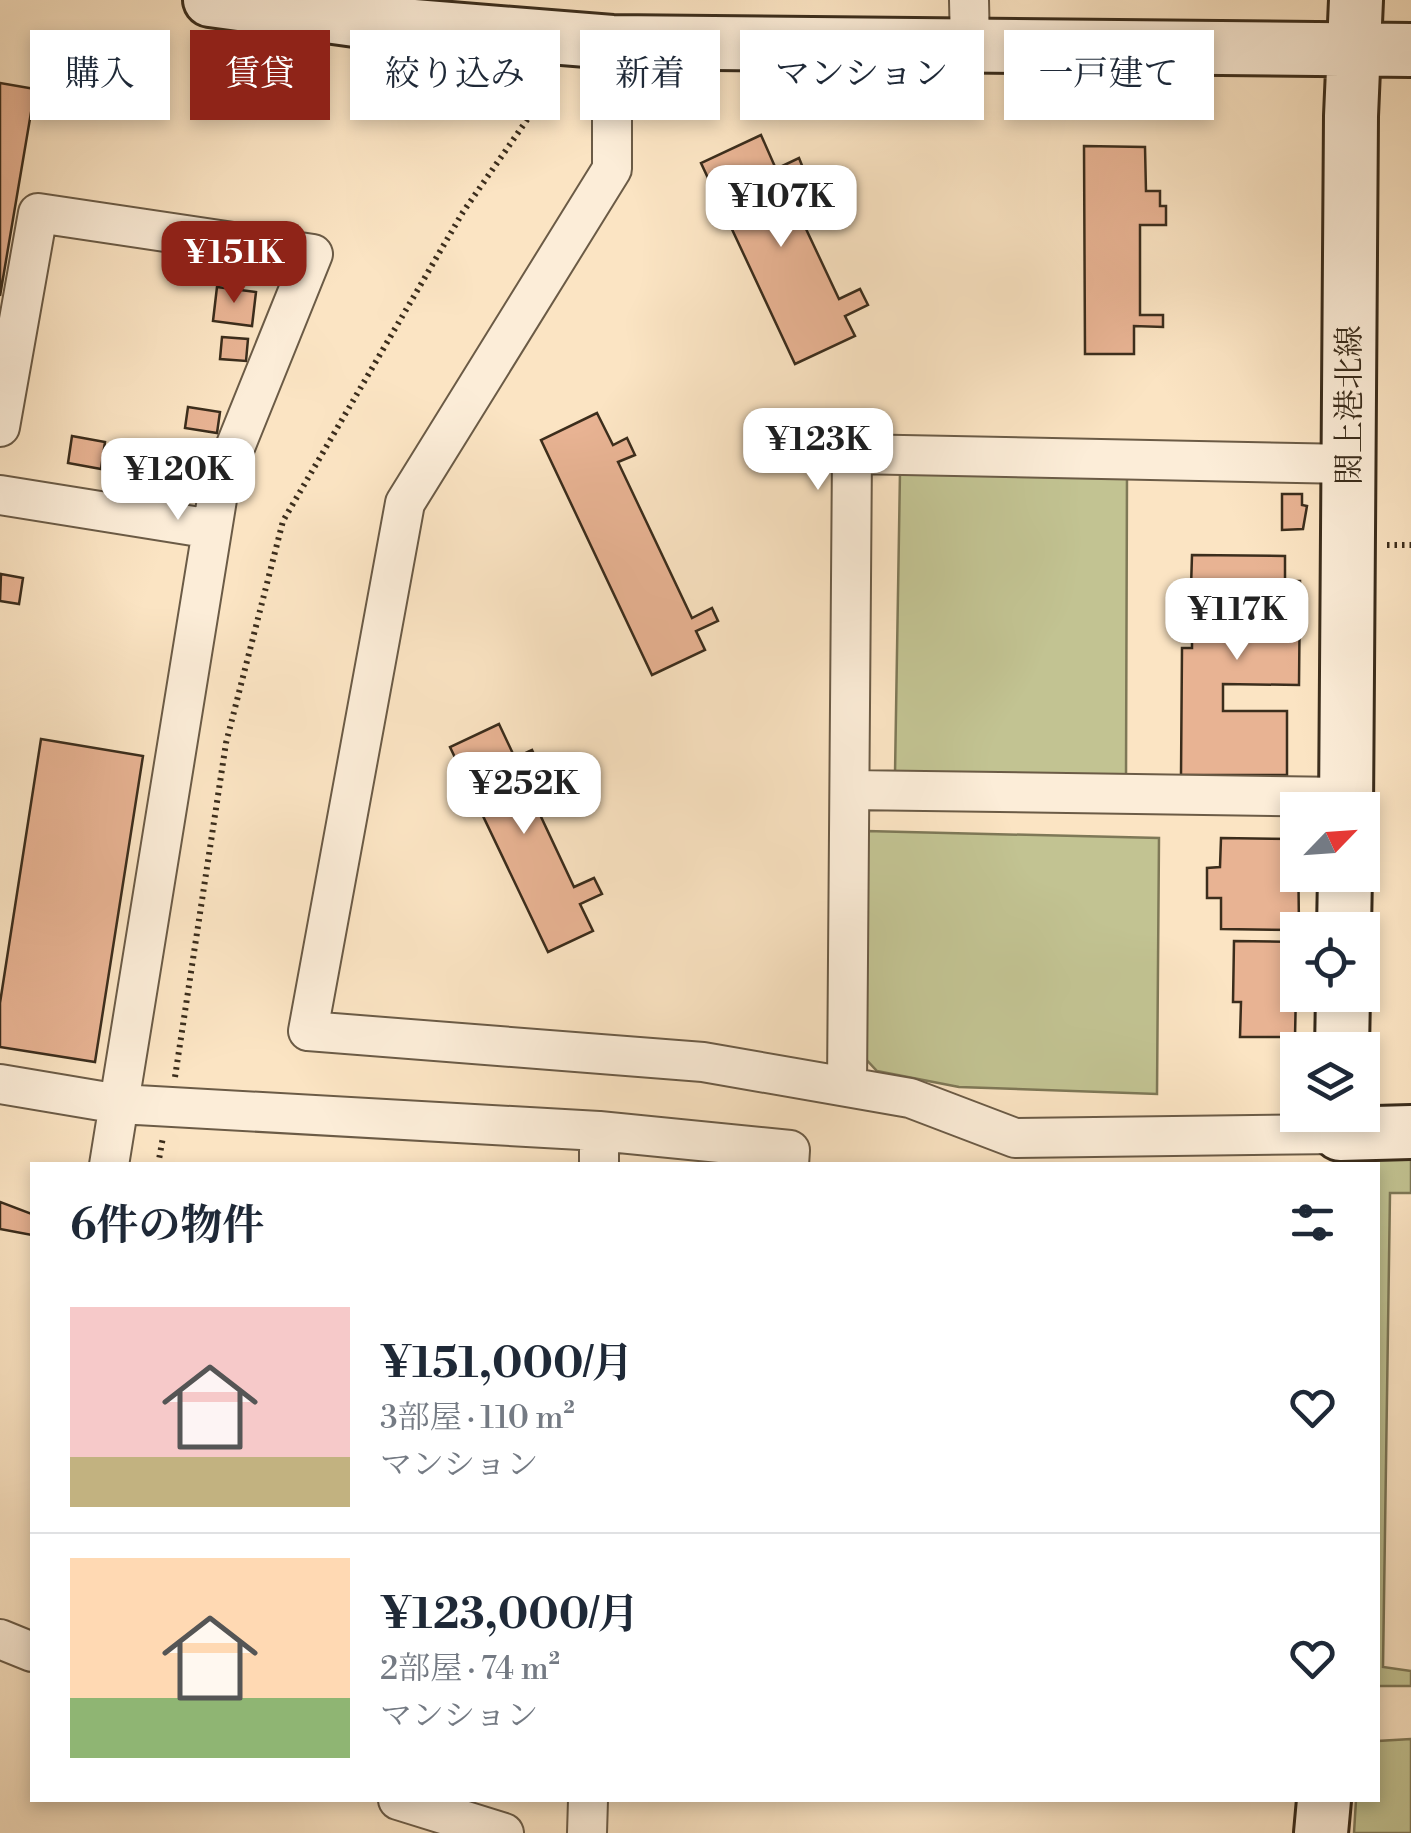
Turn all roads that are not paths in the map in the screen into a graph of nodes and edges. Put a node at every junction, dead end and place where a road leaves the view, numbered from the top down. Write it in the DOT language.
graph roads {
  1 [pos="216,1"];
  2 [pos="970,23"];
  3 [pos="1354,24"];
  4 [pos="720,36"];
  5 [pos="580,39"];
  6 [pos="1411,50"];
  7 [pos="612,120"];
  8 [pos="0,427"];
  9 [pos="1350,464"];
  10 [pos="0,494"];
  11 [pos="212,529"];
  12 [pos="850,790"];
  13 [pos="1346,792"];
  14 [pos="1280,801"];
  15 [pos="0,1084"];
  16 [pos="847,1086"];
  17 [pos="120,1104"];
  18 [pos="1411,1132"];
  19 [pos="1340,1138"];
  20 [pos="599,1148"];
  21 [pos="110,1162"];
  22 [pos="790,1162"];
  23 [pos="404,1802"];
  24 [pos="588,1802"];
  25 [pos="1324,1802"];
  26 [pos="504,1833"];
  27 [pos="587,1833"];
  28 [pos="1321,1833"];
  1 -- 5 [label="street"];
  2 -- 3 [label="street"];
  2 -- 4 [label="street"];
  3 -- 6 [label="street"];
  3 -- 9 [label="street, 閖上港北線"];
  7 -- 16 [label="street"];
  8 -- 11 [label="street"];
  9 -- 12 [label="street"];
  9 -- 13 [label="street, 閖上港北線"];
  10 -- 11 [label="street"];
  11 -- 17 [label="street"];
  12 -- 14 [label="street"];
  12 -- 16 [label="street"];
  15 -- 17 [label="street"];
  16 -- 19 [label="street"];
  17 -- 20 [label="street"];
  17 -- 21 [label="street"];
  18 -- 19 [label="street"];
  20 -- 22 [label="street"];
  23 -- 26 [label="street"];
  24 -- 27 [label="street"];
  25 -- 28 [label="street"];
}
